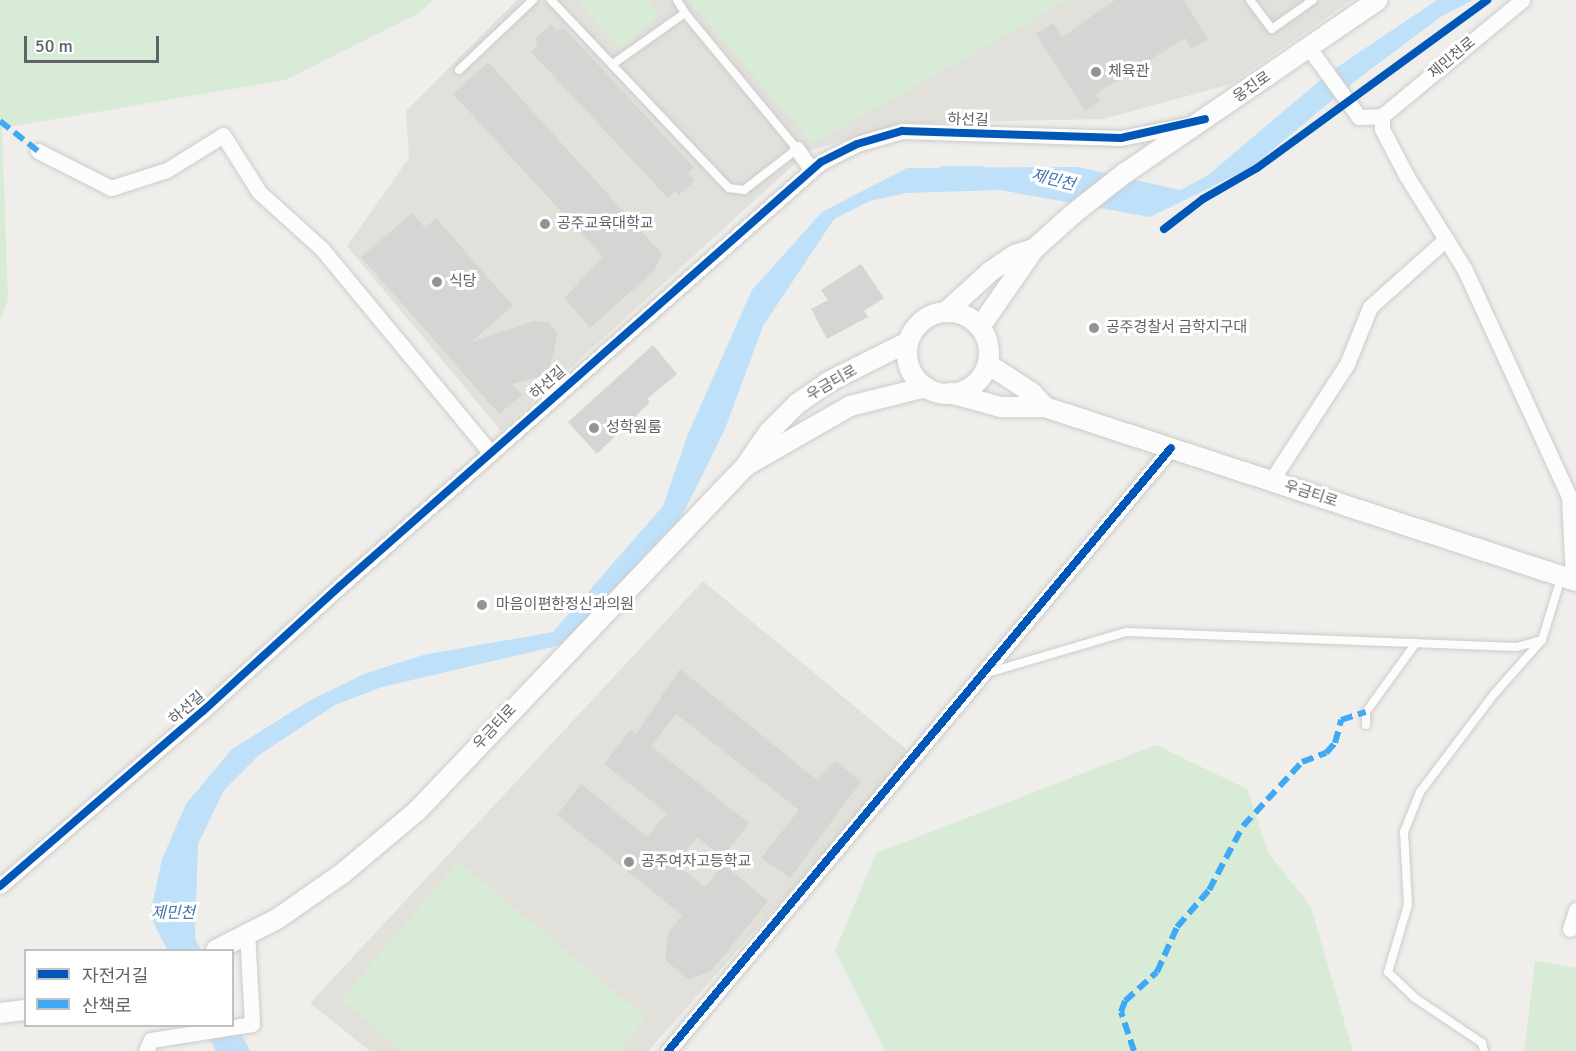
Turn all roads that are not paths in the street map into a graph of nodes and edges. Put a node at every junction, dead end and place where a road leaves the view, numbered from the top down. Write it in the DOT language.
graph roads {
  1 [pos="533,0"];
  2 [pos="551,0"];
  3 [pos="677,0"];
  4 [pos="1250,0"];
  5 [pos="1313,0"];
  6 [pos="1378,0"];
  7 [pos="1522,0"];
  8 [pos="685,13"];
  9 [pos="1309,48"];
  10 [pos="614,63"];
  11 [pos="459,70"];
  12 [pos="1382,116"];
  13 [pos="1205,120"];
  14 [pos="796,149"];
  15 [pos="38,151"];
  16 [pos="812,169"];
  17 [pos="1446,239"];
  18 [pos="1034,249"];
  19 [pos="946,312"];
  20 [pos="980,327"];
  21 [pos="908,342"];
  22 [pos="988,363"];
  23 [pos="926,387"];
  24 [pos="950,393"];
  25 [pos="1045,407"];
  26 [pos="1171,448"];
  27 [pos="490,452"];
  28 [pos="745,467"];
  29 [pos="1271,481"];
  30 [pos="1570,579"];
  31 [pos="1542,640"];
  32 [pos="1416,643"];
  33 [pos="987,673"];
  34 [pos="1366,725"];
  35 [pos="0,886"];
  36 [pos="1576,910"];
  37 [pos="1570,929"];
  38 [pos="247,932"];
  39 [pos="219,949"];
  40 [pos="24,1010"];
  41 [pos="0,1013"];
  42 [pos="234,1026"];
  43 [pos="229,1027"];
  44 [pos="146,1051"];
  45 [pos="669,1051"];
  46 [pos="1484,1051"];
  1 -- 11 [label="lane"];
  2 -- 10 [label="lane"];
  3 -- 8 [label="lane"];
  4 -- 5 [label="lane"];
  6 -- 9 [label="main road, 웅진로"];
  7 -- 12 [label="street, 제민천로"];
  8 -- 10 [label="lane"];
  8 -- 14 [label="lane"];
  9 -- 12 [label="street"];
  9 -- 13 [label="main road, 웅진로"];
  10 -- 14 [label="lane"];
  12 -- 17 [label="street"];
  13 -- 16 [label="street, 하선길"];
  13 -- 18 [label="main road, 웅진로"];
  14 -- 16 [label="street"];
  15 -- 27 [label="street"];
  16 -- 27 [label="street, 하선길"];
  17 -- 29 [label="street"];
  17 -- 30 [label="street"];
  18 -- 19 [label="main road"];
  18 -- 20 [label="main road"];
  19 -- 20 [label="main road"];
  19 -- 21 [label="main road"];
  20 -- 22 [label="main road"];
  21 -- 23 [label="main road"];
  21 -- 28 [label="main road, 우금티로"];
  22 -- 24 [label="main road"];
  22 -- 25 [label="main road, 우금티로"];
  23 -- 24 [label="main road"];
  23 -- 28 [label="main road, 우금티로"];
  24 -- 25 [label="main road, 우금티로"];
  25 -- 26 [label="main road, 우금티로"];
  26 -- 29 [label="main road, 우금티로"];
  26 -- 33 [label="street"];
  27 -- 35 [label="street, 하선길"];
  28 -- 38 [label="main road, 우금티로"];
  29 -- 30 [label="main road, 우금티로"];
  30 -- 31 [label="lane"];
  31 -- 32 [label="lane"];
  31 -- 46 [label="lane"];
  32 -- 33 [label="lane"];
  32 -- 34 [label="lane"];
  33 -- 45 [label="street"];
  36 -- 37 [label="street"];
  38 -- 39 [label="main road, 우금티로"];
  38 -- 42 [label="street"];
  40 -- 41 [label="main road"];
  43 -- 44 [label="street"];
}
